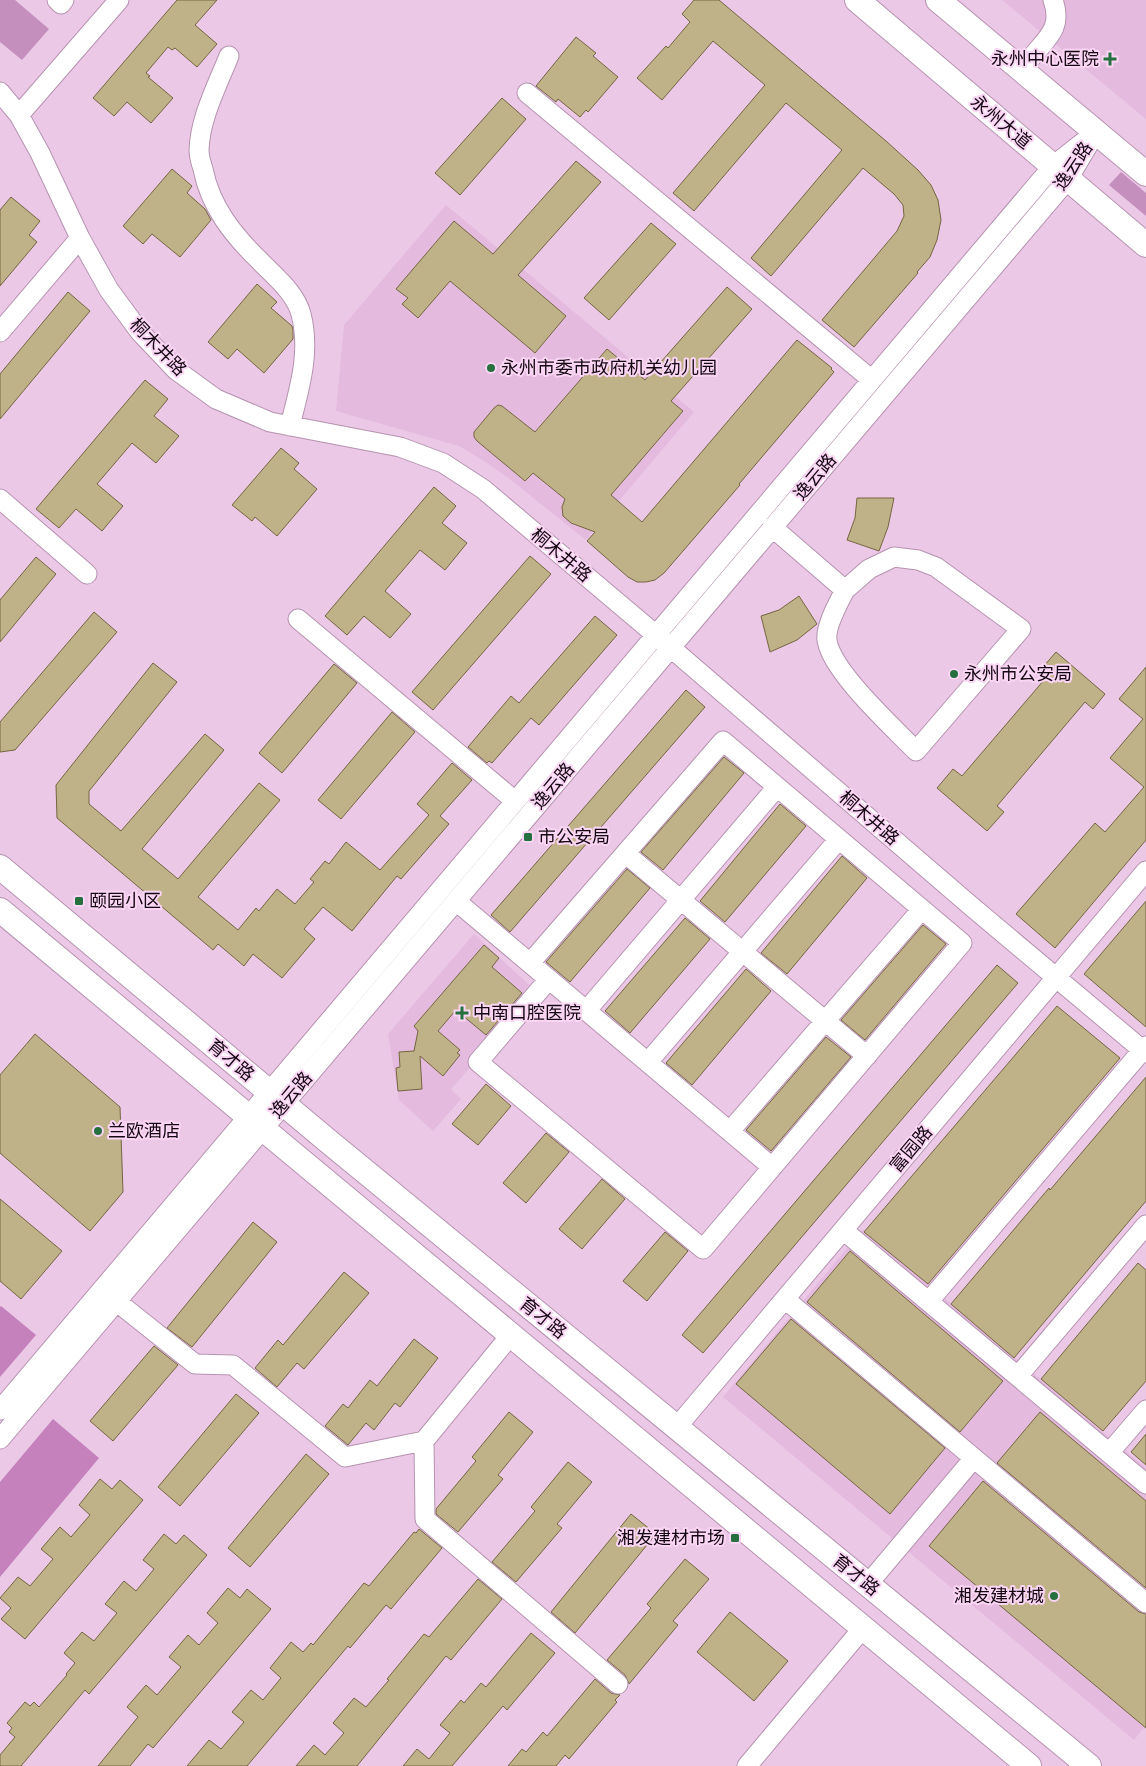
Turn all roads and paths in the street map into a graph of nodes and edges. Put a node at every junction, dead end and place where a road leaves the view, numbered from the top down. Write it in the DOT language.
graph roads {
  1 [pos="57,0"];
  2 [pos="64,0"];
  3 [pos="119,0"];
  4 [pos="857,0"];
  5 [pos="938,0"];
  6 [pos="962,0"];
  7 [pos="1053,0"];
  8 [pos="229,56"];
  9 [pos="1031,58"];
  10 [pos="0,92"];
  11 [pos="527,93"];
  12 [pos="19,115"];
  13 [pos="1096,132"];
  14 [pos="1146,154"];
  15 [pos="1061,172"];
  16 [pos="1146,174"];
  17 [pos="80,238"];
  18 [pos="1146,245"];
  19 [pos="0,332"];
  20 [pos="872,380"];
  21 [pos="290,426"];
  22 [pos="0,498"];
  23 [pos="772,527"];
  24 [pos="87,574"];
  25 [pos="845,590"];
  26 [pos="298,619"];
  27 [pos="656,635"];
  28 [pos="671,648"];
  29 [pos="777,787"];
  30 [pos="516,801"];
  31 [pos="839,839"];
  32 [pos="626,854"];
  33 [pos="0,867"];
  34 [pos="1146,871"];
  35 [pos="681,900"];
  36 [pos="456,901"];
  37 [pos="922,909"];
  38 [pos="0,910"];
  39 [pos="743,952"];
  40 [pos="530,963"];
  41 [pos="1056,978"];
  42 [pos="549,979"];
  43 [pos="586,1011"];
  44 [pos="181,1018"];
  45 [pos="825,1021"];
  46 [pos="159,1044"];
  47 [pos="1145,1050"];
  48 [pos="867,1056"];
  49 [pos="648,1062"];
  50 [pos="276,1098"];
  51 [pos="255,1124"];
  52 [pos="730,1131"];
  53 [pos="772,1167"];
  54 [pos="371,1177"];
  55 [pos="349,1202"];
  56 [pos="1146,1225"];
  57 [pos="844,1230"];
  58 [pos="785,1299"];
  59 [pos="116,1301"];
  60 [pos="929,1301"];
  61 [pos="510,1336"];
  62 [pos="1018,1376"];
  63 [pos="0,1410"];
  64 [pos="1146,1410"];
  65 [pos="676,1428"];
  66 [pos="0,1439"];
  67 [pos="424,1442"];
  68 [pos="1109,1453"];
  69 [pos="974,1458"];
  70 [pos="1146,1484"];
  71 [pos="868,1584"];
  72 [pos="1146,1603"];
  73 [pos="863,1628"];
  74 [pos="618,1684"];
  75 [pos="1044,1729"];
  76 [pos="1024,1762"];
  77 [pos="747,1766"];
  78 [pos="1089,1766"];
  1 -- 2 [label="street"];
  3 -- 12 [label="street"];
  4 -- 15 [label="main road, 永州大道"];
  5 -- 13 [label="main road"];
  6 -- 9 [label="main road"];
  7 -- 9 [label="street"];
  8 -- 21 [label="street"];
  9 -- 14 [label="main road"];
  10 -- 12 [label="street, 桐木井路"];
  11 -- 20 [label="street"];
  12 -- 17 [label="street, 桐木井路"];
  13 -- 15 [label="street, 逸云路"];
  13 -- 16 [label="main road"];
  15 -- 18 [label="main road, 永州大道"];
  15 -- 20 [label="street, 逸云路"];
  15 -- 23 [label="street, 逸云路"];
  17 -- 19 [label="street"];
  17 -- 21 [label="street, 桐木井路"];
  20 -- 27 [label="street, 逸云路"];
  21 -- 27 [label="street, 桐木井路"];
  22 -- 24 [label="street"];
  23 -- 25 [label="street"];
  23 -- 28 [label="street, 逸云路"];
  25 -- 25 [label="street"];
  26 -- 30 [label="street"];
  27 -- 28 [label="street, 桐木井路"];
  27 -- 30 [label="street, 逸云路"];
  28 -- 36 [label="street, 逸云路"];
  28 -- 41 [label="street, 桐木井路"];
  29 -- 31 [label="street"];
  29 -- 32 [label="street"];
  29 -- 35 [label="street"];
  30 -- 50 [label="street, 逸云路"];
  31 -- 37 [label="street"];
  31 -- 39 [label="street"];
  32 -- 35 [label="street"];
  32 -- 40 [label="street"];
  33 -- 44 [label="main road, 育才路"];
  34 -- 41 [label="street, 富园路"];
  35 -- 39 [label="street"];
  35 -- 43 [label="street"];
  36 -- 40 [label="street"];
  36 -- 50 [label="street, 逸云路"];
  37 -- 45 [label="street"];
  37 -- 48 [label="street"];
  38 -- 46 [label="main road, 育才路"];
  39 -- 45 [label="street"];
  39 -- 49 [label="street"];
  40 -- 42 [label="street"];
  41 -- 47 [label="street, 桐木井路"];
  41 -- 57 [label="street, 富园路"];
  42 -- 43 [label="street"];
  42 -- 53 [label="street"];
  43 -- 49 [label="street"];
  44 -- 46 [label="main road"];
  44 -- 50 [label="main road, 育才路"];
  45 -- 48 [label="street"];
  45 -- 52 [label="street"];
  46 -- 51 [label="main road, 育才路"];
  47 -- 60 [label="street"];
  48 -- 53 [label="street"];
  49 -- 52 [label="street"];
  50 -- 51 [label="street, 逸云路"];
  50 -- 54 [label="main road, 育才路"];
  51 -- 55 [label="main road, 育才路"];
  51 -- 59 [label="street, 逸云路"];
  51 -- 63 [label="street, 逸云路"];
  52 -- 53 [label="street"];
  54 -- 55 [label="main road"];
  54 -- 65 [label="main road, 育才路"];
  55 -- 61 [label="main road, 育才路"];
  56 -- 62 [label="street"];
  57 -- 58 [label="street, 富园路"];
  57 -- 60 [label="street"];
  58 -- 65 [label="street, 富园路"];
  58 -- 69 [label="street"];
  59 -- 66 [label="street, 逸云路"];
  59 -- 67 [label="street"];
  60 -- 62 [label="street"];
  61 -- 67 [label="street"];
  61 -- 73 [label="main road, 育才路"];
  62 -- 68 [label="street"];
  64 -- 68 [label="street"];
  65 -- 71 [label="main road, 育才路"];
  67 -- 74 [label="street"];
  68 -- 70 [label="street"];
  69 -- 71 [label="street"];
  69 -- 72 [label="street"];
  71 -- 75 [label="main road, 育才路"];
  73 -- 76 [label="main road, 育才路"];
  73 -- 77 [label="street"];
  75 -- 76 [label="main road"];
  75 -- 78 [label="main road, 育才路"];
}
